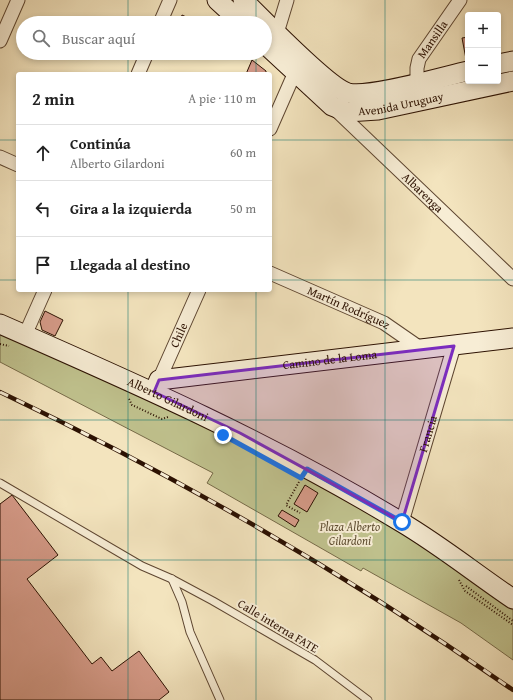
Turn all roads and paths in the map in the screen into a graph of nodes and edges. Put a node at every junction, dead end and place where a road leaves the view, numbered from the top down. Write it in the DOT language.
graph roads {
  1 [pos="18,0"];
  2 [pos="170,0"];
  3 [pos="217,0"];
  4 [pos="243,0"];
  5 [pos="287,0"];
  6 [pos="460,0"];
  7 [pos="163,16"];
  8 [pos="234,16"];
  9 [pos="254,16"];
  10 [pos="272,37"];
  11 [pos="272,40"];
  12 [pos="272,40"];
  13 [pos="0,41"];
  14 [pos="144,60"];
  15 [pos="513,61"];
  16 [pos="501,63"];
  17 [pos="139,72"];
  18 [pos="295,72"];
  19 [pos="465,72"];
  20 [pos="513,81"];
  21 [pos="417,83"];
  22 [pos="332,106"];
  23 [pos="272,124"];
  24 [pos="0,157"];
  25 [pos="16,164"];
  26 [pos="272,274"];
  27 [pos="513,279"];
  28 [pos="43,292"];
  29 [pos="198,292"];
  30 [pos="0,324"];
  31 [pos="513,338"];
  32 [pos="18,340"];
  33 [pos="0,344"];
  34 [pos="454,346"];
  35 [pos="423,350"];
  36 [pos="157,386"];
  37 [pos="126,394"];
  38 [pos="175,415"];
  39 [pos="307,469"];
  40 [pos="0,483"];
  41 [pos="300,513"];
  42 [pos="402,522"];
  43 [pos="457,577"];
  44 [pos="172,579"];
  45 [pos="513,600"];
  46 [pos="513,625"];
  47 [pos="220,700"];
  48 [pos="368,700"];
  1 -- 13 [label="street"];
  2 -- 7 [label="street"];
  3 -- 8 [label="street"];
  4 -- 9 [label="street, Avenida Uruguay"];
  5 -- 10 [label="street"];
  6 -- 21 [label="street, Mansilla"];
  11 -- 18 [label="street, Avenida Uruguay"];
  12 -- 21 [label="street, Avenida Uruguay"];
  14 -- 17 [label="street"];
  15 -- 16 [label="street"];
  18 -- 22 [label="street, Avenida Uruguay"];
  18 -- 23 [label="street"];
  19 -- 21 [label="street, Avenida Uruguay"];
  20 -- 22 [label="street, Avenida Uruguay"];
  22 -- 27 [label="street, Albarenga"];
  24 -- 25 [label="street"];
  26 -- 35 [label="street, Martín Rodríguez"];
  28 -- 32 [label="street"];
  29 -- 36 [label="street, Chile"];
  30 -- 32 [label="street, Alberto Gilardoni"];
  31 -- 34 [label="street, Camino de la Loma"];
  32 -- 33 [label="path"];
  32 -- 36 [label="street, Alberto Gilardoni"];
  34 -- 35 [label="street, Camino de la Loma"];
  34 -- 42 [label="street, Francia"];
  35 -- 36 [label="street, Camino de la Loma"];
  36 -- 39 [label="street, Alberto Gilardoni"];
  37 -- 38 [label="path"];
  39 -- 41 [label="path"];
  39 -- 42 [label="street, Alberto Gilardoni"];
  40 -- 44 [label="lane, Calle interna FATE"];
  42 -- 45 [label="street, Alberto Gilardoni"];
  43 -- 46 [label="path"];
  44 -- 47 [label="lane"];
  44 -- 48 [label="lane, Calle interna FATE"];
}
